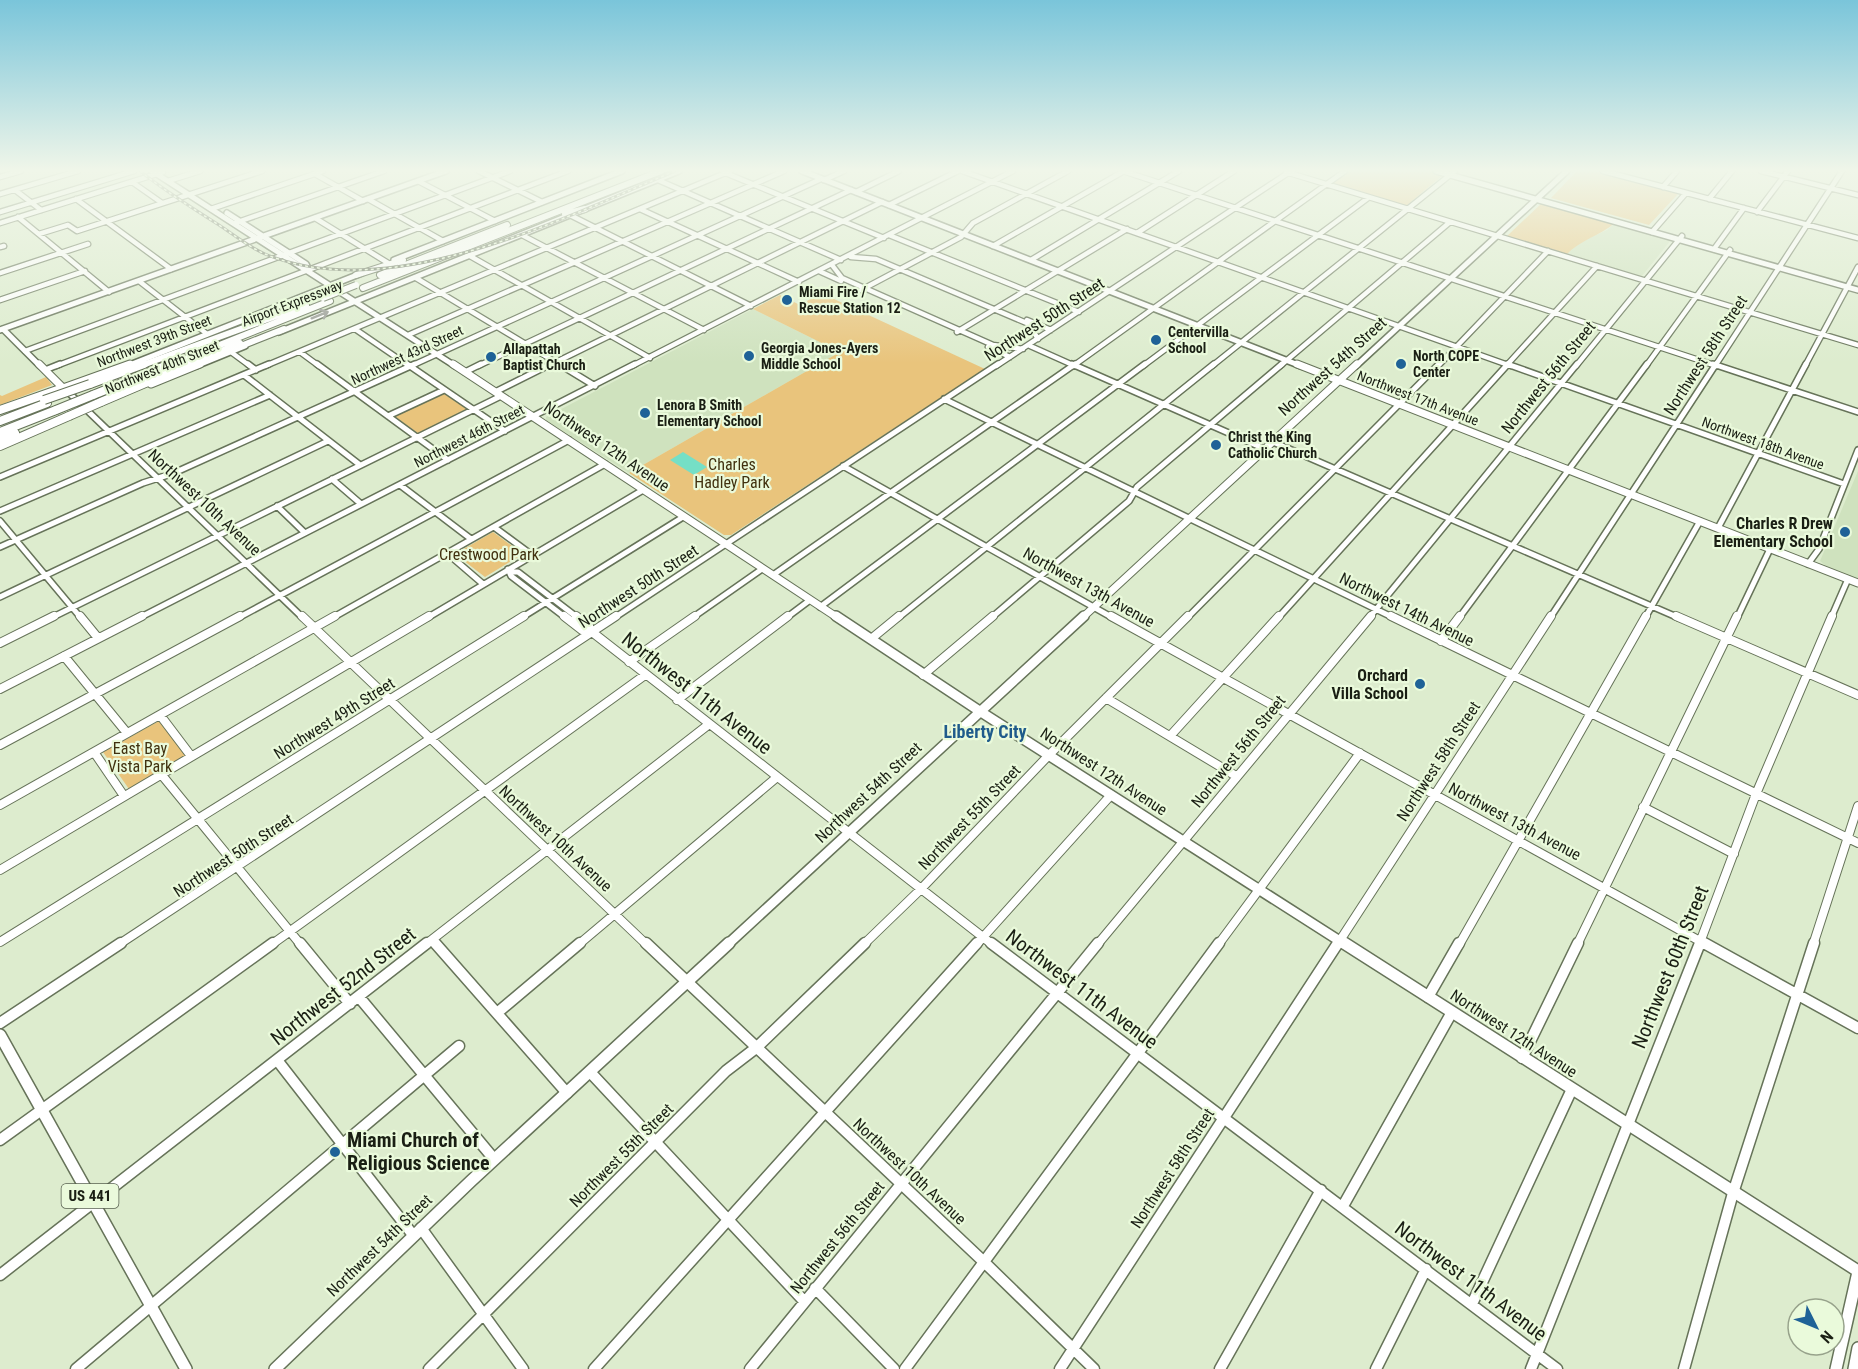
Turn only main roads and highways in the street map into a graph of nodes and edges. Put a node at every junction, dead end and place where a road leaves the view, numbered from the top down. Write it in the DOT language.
graph roads {
  1 [pos="250,235"];
  2 [pos="260,235"];
  3 [pos="269,235"];
  4 [pos="461,235"];
  5 [pos="482,235"];
  6 [pos="500,235"];
  7 [pos="522,235"];
  8 [pos="966,235"];
  9 [pos="1497,235"];
  10 [pos="1670,235"];
  11 [pos="479,236"];
  12 [pos="263,237"];
  13 [pos="256,239"];
  14 [pos="285,254"];
  15 [pos="356,275"];
  16 [pos="332,285"];
  17 [pos="1858,288"];
  18 [pos="357,301"];
  19 [pos="306,308"];
  20 [pos="1,329"];
  21 [pos="284,329"];
  22 [pos="1340,381"];
  23 [pos="63,388"];
  24 [pos="94,393"];
  25 [pos="122,393"];
  26 [pos="50,405"];
  27 [pos="1400,405"];
  28 [pos="0,410"];
  29 [pos="87,410"];
  30 [pos="0,415"];
  31 [pos="0,421"];
  32 [pos="0,428"];
  33 [pos="0,432"];
  34 [pos="0,442"];
  35 [pos="1188,520"];
  36 [pos="1858,583"];
  37 [pos="981,712"];
  38 [pos="0,1035"];
  39 [pos="1858,1271"];
  40 [pos="1858,1348"];
  41 [pos="186,1369"];
  42 [pos="275,1369"];
  43 [pos="1836,1369"];
  44 [pos="1854,1369"];
  1 -- 13 [label="main road, Northwest 12th Avenue"];
  2 -- 12 [label="main road, Northwest 12th Avenue"];
  3 -- 12 [label="main road"];
  4 -- 15 [label="main road, Northwest 39th Street"];
  5 -- 11 [label="highway, Airport Expressway"];
  6 -- 19 [label="highway, Airport Expressway"];
  7 -- 18 [label="main road, Northwest 40th Street"];
  8 -- 22 [label="main road, Northwest 17th Avenue"];
  9 -- 22 [label="main road, Northwest 54th Street"];
  10 -- 17 [label="main road"];
  11 -- 15 [label="highway"];
  11 -- 19 [label="highway, Airport Expressway, bridge"];
  12 -- 13 [label="main road"];
  12 -- 14 [label="main road, Northwest 12th Avenue"];
  13 -- 14 [label="main road, Northwest 12th Avenue"];
  13 -- 20 [label="main road"];
  14 -- 16 [label="main road, Northwest 12th Avenue"];
  15 -- 16 [label="main road, Northwest 39th Street"];
  16 -- 18 [label="main road, Northwest 12th Avenue"];
  16 -- 23 [label="main road, Northwest 39th Street"];
  21 -- 18 [label="main road, Northwest 40th Street, one-way"];
  18 -- 37 [label="main road, Northwest 12th Avenue"];
  19 -- 24 [label="highway, Airport Expressway"];
  19 -- 24 [label="highway, Airport Expressway"];
  19 -- 24 [label="highway"];
  19 -- 25 [label="highway"];
  20 -- 23 [label="main road, Northwest 10th Avenue"];
  21 -- 25 [label="highway"];
  21 -- 29 [label="main road, Northwest 40th Street"];
  22 -- 27 [label="main road, Northwest 17th Avenue"];
  22 -- 35 [label="main road, Northwest 54th Street"];
  23 -- 28 [label="highway"];
  24 -- 25 [label="highway"];
  24 -- 26 [label="highway, Airport Expressway, bridge"];
  24 -- 26 [label="highway, bridge"];
  24 -- 34 [label="highway, bridge"];
  26 -- 30 [label="highway"];
  26 -- 31 [label="highway"];
  26 -- 32 [label="highway, Airport Expressway"];
  26 -- 33 [label="highway, Airport Expressway"];
  27 -- 36 [label="main road, Northwest 17th Avenue"];
  35 -- 37 [label="main road, Northwest 54th Street"];
  37 -- 39 [label="main road, Northwest 12th Avenue"];
  37 -- 42 [label="main road, Northwest 54th Street"];
  38 -- 41 [label="main road, US 441"];
  39 -- 43 [label="main road"];
  40 -- 44 [label="main road"];
}
